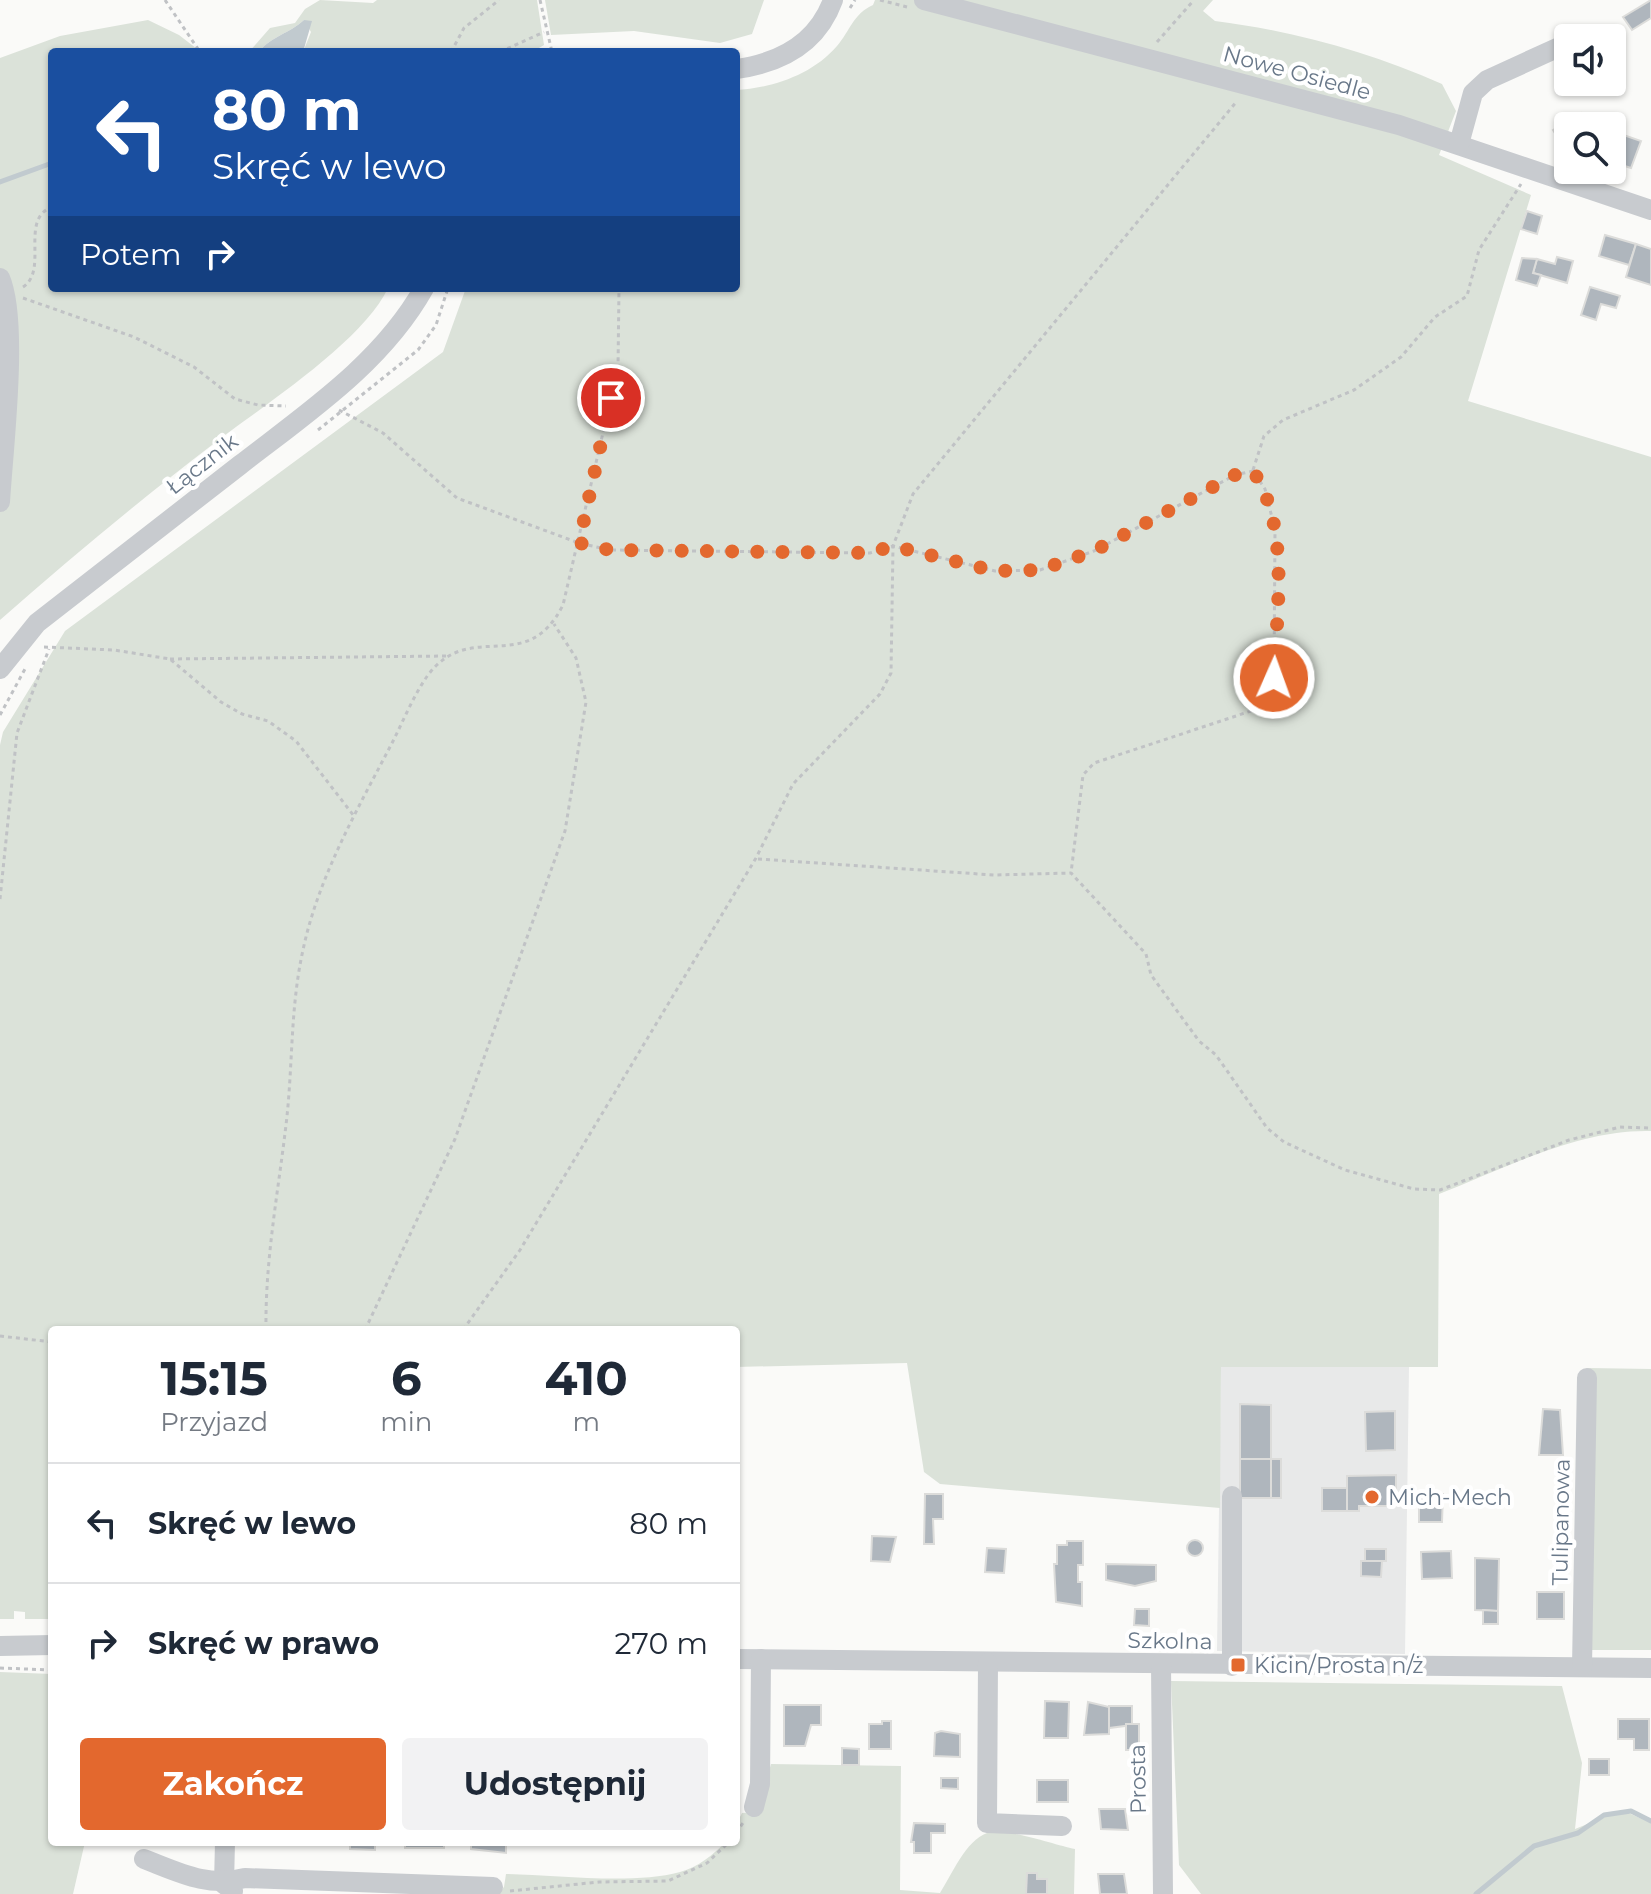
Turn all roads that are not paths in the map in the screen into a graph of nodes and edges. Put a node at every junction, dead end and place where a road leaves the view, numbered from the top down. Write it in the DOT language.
graph roads {
  1 [pos="833,0"];
  2 [pos="924,0"];
  3 [pos="1554,49"];
  4 [pos="740,69"];
  5 [pos="1459,144"];
  6 [pos="1651,210"];
  7 [pos="3,285"];
  8 [pos="422,292"];
  9 [pos="0,502"];
  10 [pos="0,634"];
  11 [pos="16,648"];
  12 [pos="0,669"];
  13 [pos="1587,1378"];
  14 [pos="1232,1496"];
  15 [pos="6,1644"];
  16 [pos="48,1645"];
  17 [pos="740,1659"];
  18 [pos="761,1659"];
  19 [pos="988,1663"];
  20 [pos="1161,1664"];
  21 [pos="1232,1666"];
  22 [pos="1582,1667"];
  23 [pos="1651,1668"];
  24 [pos="754,1807"];
  25 [pos="1062,1826"];
  26 [pos="225,1846"];
  27 [pos="144,1859"];
  28 [pos="493,1887"];
  29 [pos="230,1889"];
  30 [pos="1163,1894"];
  1 -- 4 [label="street"];
  2 -- 5 [label="street, Nowe Osiedle"];
  3 -- 5 [label="street"];
  5 -- 6 [label="street, Nowe Osiedle"];
  7 -- 9 [label="street"];
  8 -- 11 [label="street, Łącznik"];
  10 -- 11 [label="street"];
  11 -- 12 [label="street, Łącznik"];
  13 -- 22 [label="street, Tulipanowa"];
  14 -- 21 [label="street"];
  15 -- 16 [label="street"];
  17 -- 18 [label="street, Szkolna"];
  18 -- 19 [label="street, Szkolna"];
  18 -- 24 [label="street"];
  19 -- 20 [label="street, Szkolna"];
  19 -- 25 [label="street"];
  20 -- 21 [label="street, Szkolna"];
  20 -- 30 [label="street, Prosta"];
  21 -- 22 [label="street, Szkolna"];
  22 -- 23 [label="street, Szkolna"];
  26 -- 29 [label="street"];
  27 -- 29 [label="street"];
  28 -- 29 [label="street"];
}
